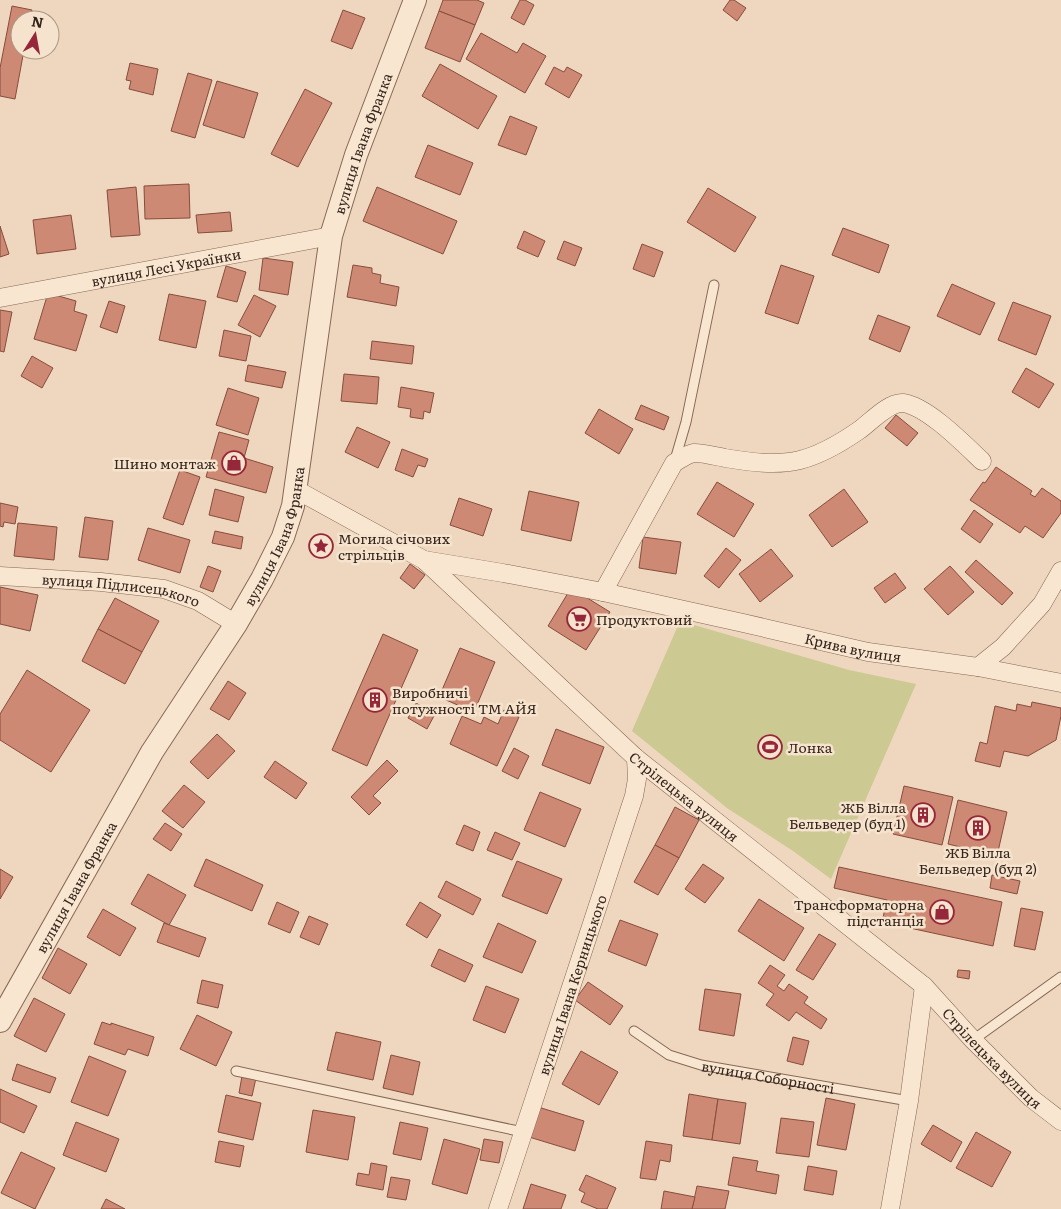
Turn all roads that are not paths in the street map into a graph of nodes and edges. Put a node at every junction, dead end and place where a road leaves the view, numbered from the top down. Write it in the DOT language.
graph roads {
  1 [pos="415,0"];
  2 [pos="331,236"];
  3 [pos="714,285"];
  4 [pos="0,298"];
  5 [pos="982,461"];
  6 [pos="674,463"];
  7 [pos="296,489"];
  8 [pos="424,560"];
  9 [pos="1061,571"];
  10 [pos="0,576"];
  11 [pos="603,592"];
  12 [pos="236,624"];
  13 [pos="978,667"];
  14 [pos="1061,682"];
  15 [pos="636,758"];
  16 [pos="1061,977"];
  17 [pos="924,986"];
  18 [pos="0,1021"];
  19 [pos="634,1031"];
  20 [pos="973,1040"];
  21 [pos="236,1071"];
  22 [pos="909,1101"];
  23 [pos="1061,1121"];
  24 [pos="523,1132"];
  25 [pos="498,1209"];
  26 [pos="890,1209"];
  1 -- 2 [label="street, вулиця Івана Франка"];
  2 -- 4 [label="street, вулиця Лесі Українки"];
  2 -- 7 [label="street, вулиця Івана Франка"];
  3 -- 6 [label="lane"];
  5 -- 6 [label="street"];
  6 -- 11 [label="street"];
  7 -- 8 [label="street, Стрілецька вулиця"];
  7 -- 12 [label="street, вулиця Івана Франка"];
  8 -- 11 [label="street, Крива вулиця"];
  8 -- 15 [label="street, Стрілецька вулиця"];
  9 -- 13 [label="street"];
  10 -- 12 [label="street, вулиця Підлисецького"];
  11 -- 13 [label="street, Крива вулиця"];
  12 -- 18 [label="street, вулиця Івана Франка"];
  13 -- 14 [label="street, Крива вулиця"];
  15 -- 17 [label="street, Стрілецька вулиця"];
  15 -- 24 [label="street, вулиця Івана Керницького"];
  16 -- 20 [label="lane"];
  17 -- 20 [label="street, Стрілецька вулиця"];
  17 -- 22 [label="street"];
  19 -- 22 [label="lane, вулиця Соборності"];
  20 -- 23 [label="street, Стрілецька вулиця"];
  21 -- 24 [label="lane"];
  22 -- 26 [label="street"];
  24 -- 25 [label="street, вулиця Івана Керницького"];
}
